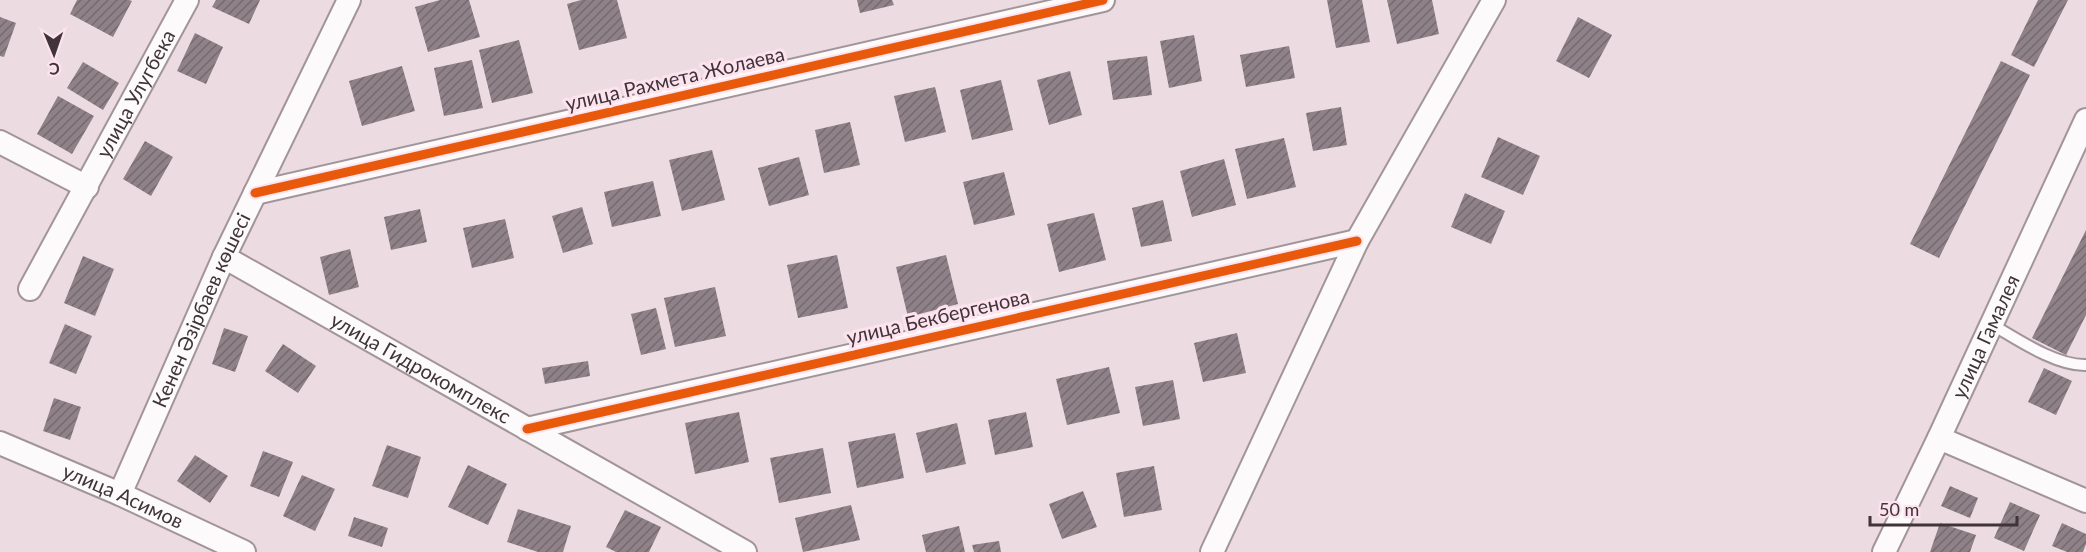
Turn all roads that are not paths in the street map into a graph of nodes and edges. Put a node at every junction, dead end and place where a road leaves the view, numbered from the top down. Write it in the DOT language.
graph roads {
  1 [pos="187,0"];
  2 [pos="349,0"];
  3 [pos="1103,0"];
  4 [pos="1494,0"];
  5 [pos="2086,120"];
  6 [pos="0,142"];
  7 [pos="87,187"];
  8 [pos="255,193"];
  9 [pos="1357,241"];
  10 [pos="224,257"];
  11 [pos="30,289"];
  12 [pos="1991,324"];
  13 [pos="2086,364"];
  14 [pos="527,429"];
  15 [pos="1940,438"];
  16 [pos="0,444"];
  17 [pos="120,494"];
  18 [pos="2086,501"];
  19 [pos="244,552"];
  20 [pos="745,552"];
  21 [pos="1212,552"];
  22 [pos="1884,552"];
  1 -- 7 [label="street, улица Улугбека"];
  2 -- 8 [label="street, Кенен Әзірбаев көшесі"];
  3 -- 8 [label="street, улица Рахмета Жолаева"];
  4 -- 9 [label="street"];
  5 -- 12 [label="street, улица Гамалея"];
  6 -- 7 [label="street"];
  7 -- 11 [label="street, улица Улугбека"];
  8 -- 10 [label="street, Кенен Әзірбаев көшесі"];
  9 -- 14 [label="street, улица Бекбергенова"];
  9 -- 21 [label="street"];
  10 -- 14 [label="street, улица Гидрокомплекс"];
  10 -- 17 [label="street, Кенен Әзірбаев көшесі"];
  12 -- 13 [label="lane"];
  12 -- 15 [label="street, улица Гамалея"];
  14 -- 20 [label="street, улица Гидрокомплекс"];
  15 -- 18 [label="street"];
  15 -- 22 [label="street, улица Гамалея"];
  16 -- 17 [label="street, улица Асимов"];
  17 -- 19 [label="street, улица Асимов"];
}
